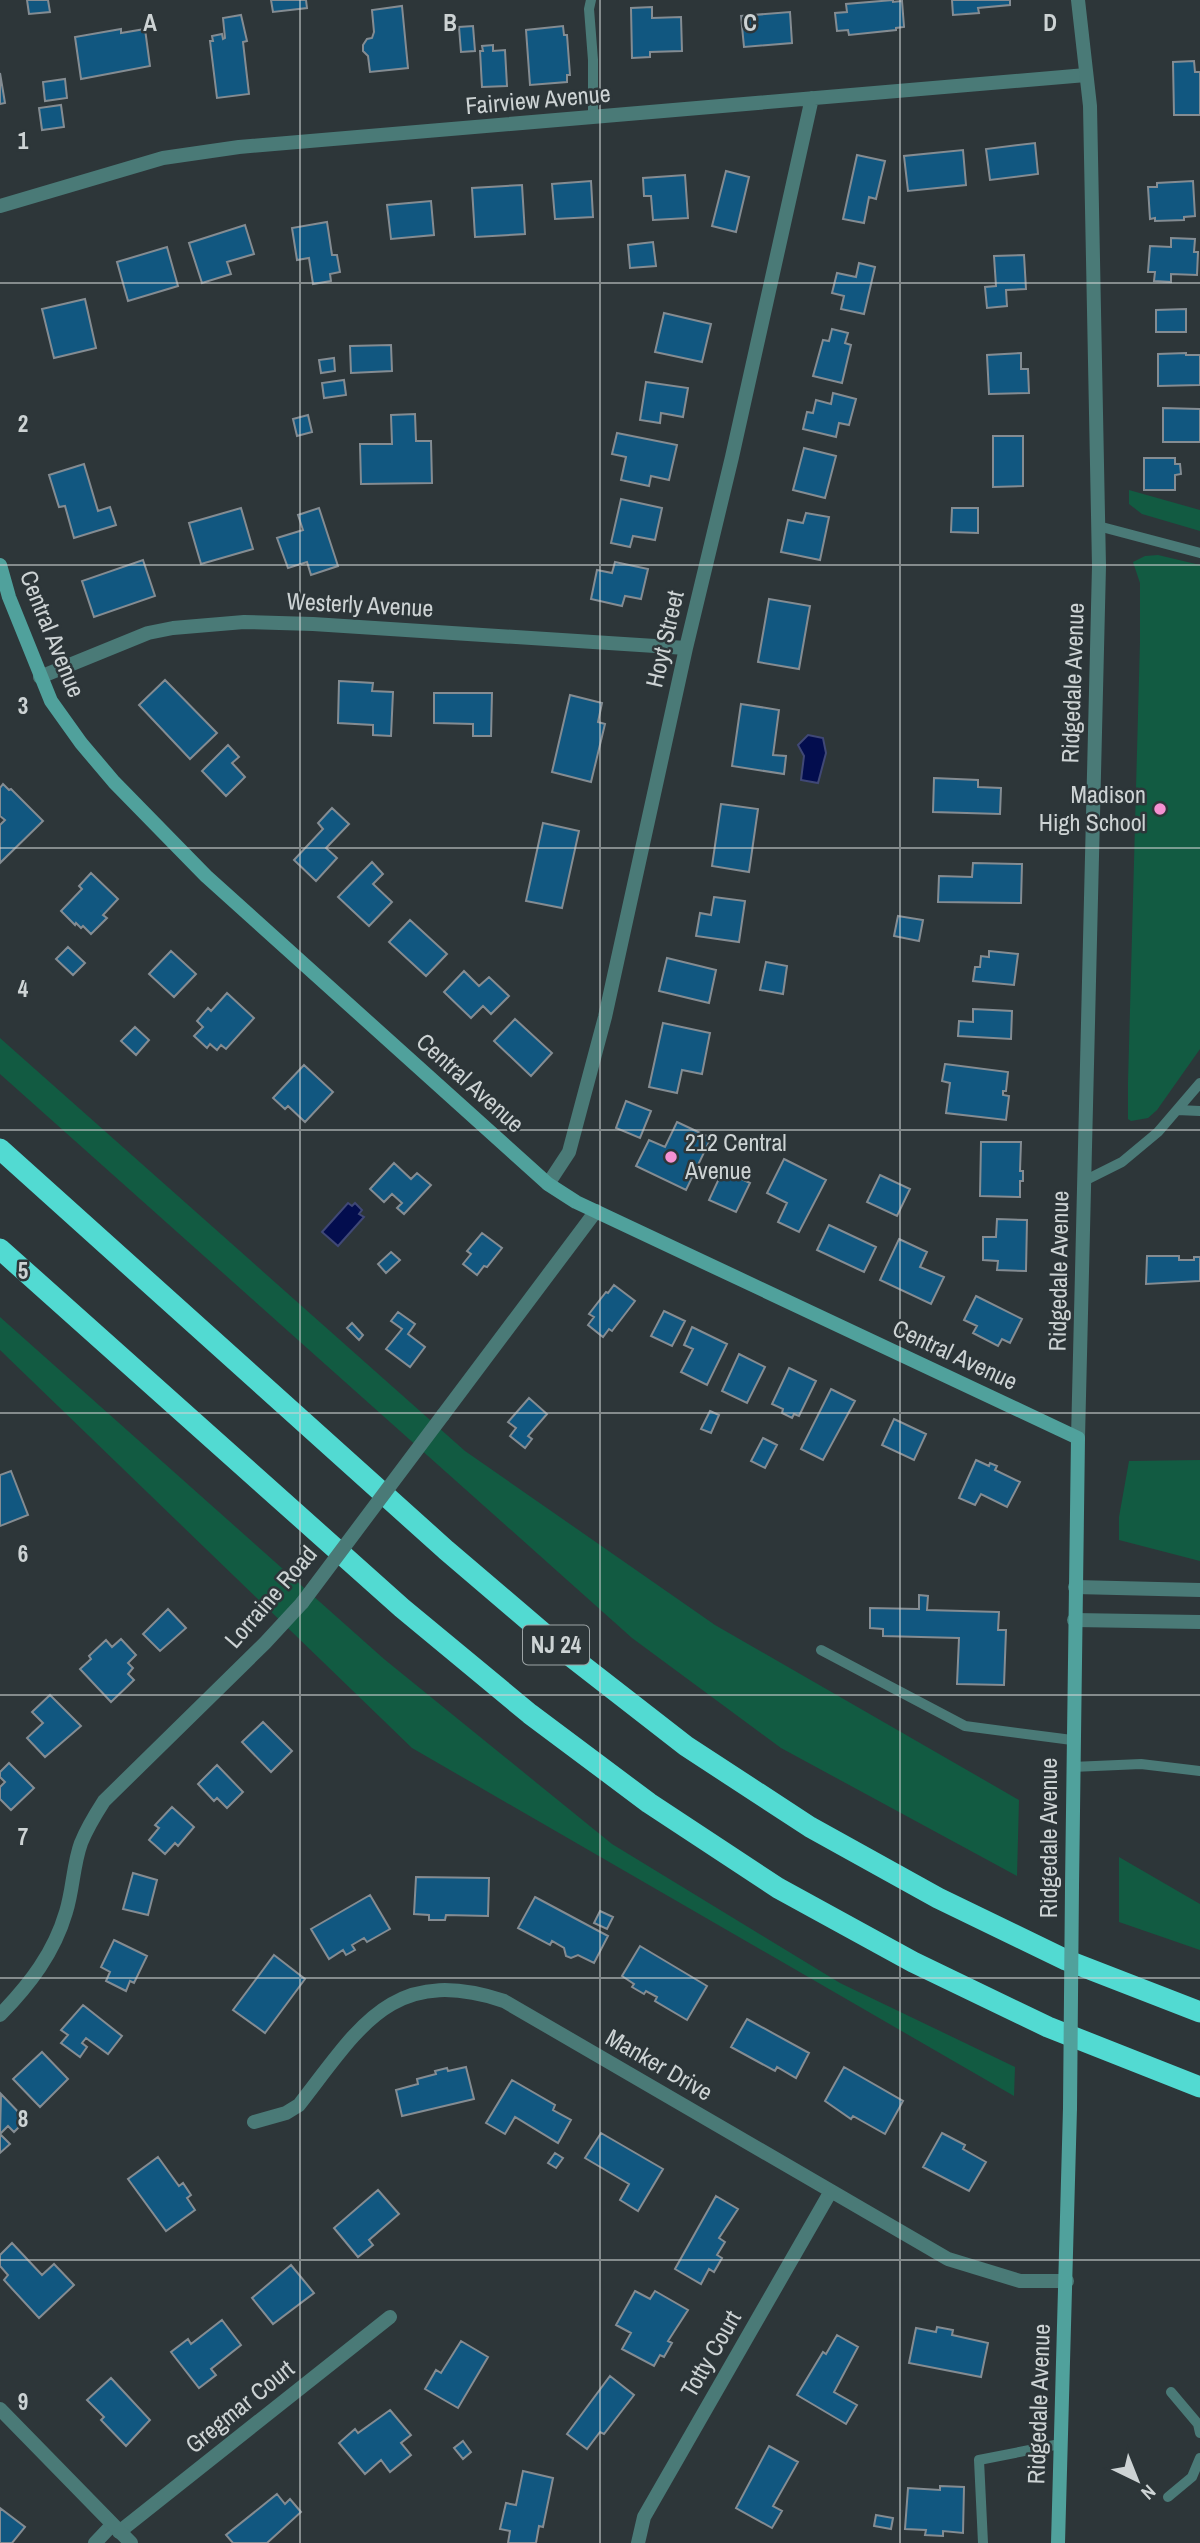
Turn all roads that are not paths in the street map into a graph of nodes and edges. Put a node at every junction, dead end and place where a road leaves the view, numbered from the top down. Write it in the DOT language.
graph roads {
  1 [pos="591,0"];
  2 [pos="1078,0"];
  3 [pos="1086,75"];
  4 [pos="812,98"];
  5 [pos="593,117"];
  6 [pos="0,206"];
  7 [pos="1098,526"];
  8 [pos="1200,553"];
  9 [pos="0,565"];
  10 [pos="686,648"];
  11 [pos="40,677"];
  12 [pos="1200,1083"];
  13 [pos="1177,1110"];
  14 [pos="1200,1111"];
  15 [pos="0,1149"];
  16 [pos="1084,1181"];
  17 [pos="548,1184"];
  18 [pos="596,1211"];
  19 [pos="0,1248"];
  20 [pos="1078,1438"];
  21 [pos="1075,1587"];
  22 [pos="1200,1590"];
  23 [pos="1074,1620"];
  24 [pos="1200,1622"];
  25 [pos="821,1650"];
  26 [pos="1073,1740"];
  27 [pos="1072,1767"];
  28 [pos="1200,1771"];
  29 [pos="1200,2012"];
  30 [pos="0,2015"];
  31 [pos="1200,2087"];
  32 [pos="254,2122"];
  33 [pos="831,2191"];
  34 [pos="1067,2281"];
  35 [pos="390,2317"];
  36 [pos="1171,2392"];
  37 [pos="0,2409"];
  38 [pos="1200,2433"];
  39 [pos="1060,2444"];
  40 [pos="1200,2458"];
  41 [pos="1168,2497"];
  42 [pos="116,2528"];
  43 [pos="95,2543"];
  44 [pos="131,2543"];
  45 [pos="638,2543"];
  46 [pos="983,2543"];
  47 [pos="1058,2543"];
  1 -- 5 [label="lane"];
  2 -- 3 [label="street, Ridgedale Avenue"];
  3 -- 4 [label="street, Fairview Avenue"];
  3 -- 7 [label="street, Ridgedale Avenue"];
  4 -- 5 [label="street, Fairview Avenue"];
  4 -- 10 [label="street, Hoyt Street"];
  5 -- 6 [label="street, Fairview Avenue"];
  7 -- 8 [label="lane"];
  7 -- 16 [label="street, Ridgedale Avenue"];
  9 -- 11 [label="main road, Central Avenue"];
  10 -- 11 [label="street, Westerly Avenue"];
  10 -- 17 [label="street, Hoyt Street"];
  11 -- 17 [label="main road, Central Avenue"];
  12 -- 13 [label="lane"];
  13 -- 14 [label="lane"];
  13 -- 16 [label="lane"];
  15 -- 29 [label="highway, NJ 24"];
  16 -- 20 [label="street, Ridgedale Avenue"];
  17 -- 18 [label="main road, Central Avenue"];
  18 -- 20 [label="main road, Central Avenue"];
  18 -- 30 [label="street, Lorraine Road, bridge"];
  19 -- 31 [label="highway, NJ 24"];
  20 -- 21 [label="main road, Ridgedale Avenue"];
  21 -- 22 [label="street"];
  21 -- 23 [label="main road, Ridgedale Avenue"];
  23 -- 24 [label="street"];
  23 -- 26 [label="main road, Ridgedale Avenue"];
  25 -- 26 [label="lane"];
  26 -- 27 [label="main road, Ridgedale Avenue"];
  27 -- 28 [label="lane"];
  27 -- 34 [label="main road, Ridgedale Avenue, bridge"];
  32 -- 33 [label="street, Manker Drive"];
  33 -- 34 [label="street, Manker Drive"];
  33 -- 45 [label="street, Totty Court"];
  34 -- 39 [label="main road, Ridgedale Avenue"];
  35 -- 42 [label="street, Gregmar Court"];
  36 -- 38 [label="lane"];
  37 -- 42 [label="street"];
  39 -- 46 [label="lane"];
  39 -- 47 [label="main road, Ridgedale Avenue"];
  40 -- 41 [label="lane"];
  42 -- 43 [label="street, Gregmar Court"];
  42 -- 44 [label="street"];
}
